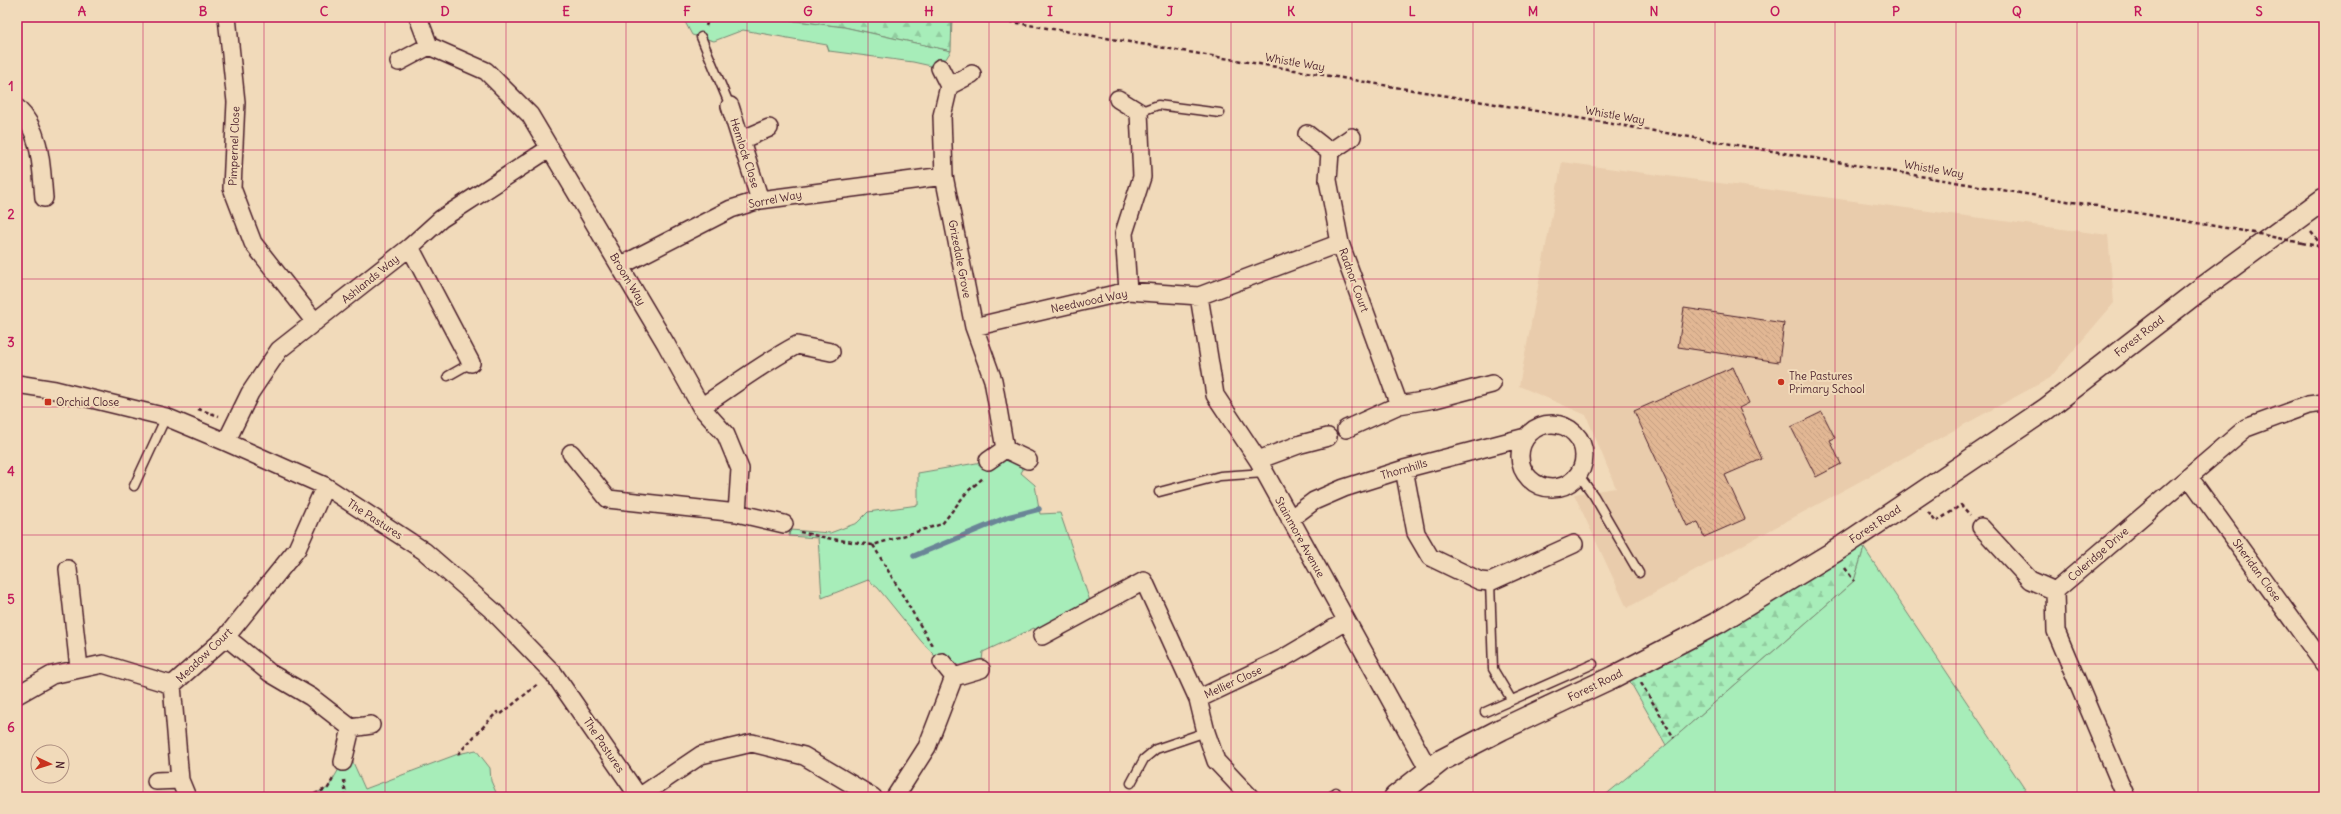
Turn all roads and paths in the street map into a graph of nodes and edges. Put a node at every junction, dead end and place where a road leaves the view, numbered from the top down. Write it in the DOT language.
graph roads {
  1 [pos="227,17"];
  2 [pos="418,17"];
  3 [pos="982,17"];
  4 [pos="701,37"];
  5 [pos="429,46"];
  6 [pos="399,62"];
  7 [pos="940,68"];
  8 [pos="972,74"];
  9 [pos="949,86"];
  10 [pos="1118,100"];
  11 [pos="730,106"];
  12 [pos="17,108"];
  13 [pos="1139,112"];
  14 [pos="1220,113"];
  15 [pos="769,128"];
  16 [pos="1307,134"];
  17 [pos="1352,138"];
  18 [pos="741,140"];
  19 [pos="550,148"];
  20 [pos="1330,152"];
  21 [pos="944,176"];
  22 [pos="44,198"];
  23 [pos="2324,199"];
  24 [pos="760,200"];
  25 [pos="1340,243"];
  26 [pos="2324,247"];
  27 [pos="410,248"];
  28 [pos="620,266"];
  29 [pos="1128,291"];
  30 [pos="1199,296"];
  31 [pos="315,322"];
  32 [pos="974,327"];
  33 [pos="831,352"];
  34 [pos="471,363"];
  35 [pos="448,376"];
  36 [pos="17,384"];
  37 [pos="1492,384"];
  38 [pos="2324,403"];
  39 [pos="1399,405"];
  40 [pos="701,407"];
  41 [pos="166,417"];
  42 [pos="1346,429"];
  43 [pos="1328,437"];
  44 [pos="1526,437"];
  45 [pos="226,442"];
  46 [pos="1005,449"];
  47 [pos="571,453"];
  48 [pos="1028,460"];
  49 [pos="1262,466"];
  50 [pos="986,469"];
  51 [pos="1404,469"];
  52 [pos="1578,474"];
  53 [pos="2189,477"];
  54 [pos="134,486"];
  55 [pos="325,486"];
  56 [pos="1159,492"];
  57 [pos="1916,496"];
  58 [pos="737,513"];
  59 [pos="1290,519"];
  60 [pos="784,524"];
  61 [pos="1981,527"];
  62 [pos="1574,544"];
  63 [pos="873,545"];
  64 [pos="68,569"];
  65 [pos="1639,573"];
  66 [pos="1490,582"];
  67 [pos="2055,591"];
  68 [pos="1346,621"];
  69 [pos="1042,636"];
  70 [pos="226,637"];
  71 [pos="942,662"];
  72 [pos="1593,664"];
  73 [pos="2324,664"];
  74 [pos="79,668"];
  75 [pos="1632,668"];
  76 [pos="981,669"];
  77 [pos="554,674"];
  78 [pos="954,676"];
  79 [pos="172,685"];
  80 [pos="17,695"];
  81 [pos="1198,699"];
  82 [pos="1510,699"];
  83 [pos="1485,712"];
  84 [pos="371,725"];
  85 [pos="351,728"];
  86 [pos="1206,732"];
  87 [pos="1674,738"];
  88 [pos="458,754"];
  89 [pos="343,762"];
  90 [pos="1429,770"];
  91 [pos="180,780"];
  92 [pos="156,781"];
  93 [pos="1131,783"];
  94 [pos="187,797"];
  95 [pos="308,797"];
  96 [pos="346,797"];
  97 [pos="639,797"];
  98 [pos="873,797"];
  99 [pos="894,797"];
  100 [pos="1250,797"];
  101 [pos="1394,797"];
  102 [pos="2126,797"];
  1 -- 31 [label="street, Pimpernel Close"];
  2 -- 5 [label="street"];
  3 -- 26 [label="path, Whistle Way, bridge"];
  4 -- 11 [label="lane"];
  5 -- 6 [label="street"];
  5 -- 19 [label="street, Broom Way"];
  7 -- 9 [label="street"];
  8 -- 9 [label="street"];
  9 -- 21 [label="street, Grizedale Grove"];
  10 -- 13 [label="street"];
  11 -- 18 [label="street, Hemlock Close"];
  12 -- 22 [label="street"];
  13 -- 14 [label="lane"];
  13 -- 29 [label="street"];
  15 -- 18 [label="street"];
  16 -- 20 [label="street"];
  17 -- 20 [label="street"];
  18 -- 24 [label="street, Hemlock Close"];
  19 -- 27 [label="street, Ashlands Way"];
  19 -- 28 [label="street, Broom Way"];
  20 -- 25 [label="street, Radnor Court"];
  21 -- 24 [label="street, Sorrel Way"];
  21 -- 32 [label="street, Grizedale Grove"];
  23 -- 57 [label="street, Forest Road"];
  24 -- 28 [label="street, Sorrel Way"];
  25 -- 30 [label="street, Needwood Way"];
  25 -- 39 [label="street, Radnor Court"];
  27 -- 31 [label="street, Ashlands Way"];
  27 -- 34 [label="street"];
  28 -- 40 [label="street, Broom Way"];
  29 -- 30 [label="street, Needwood Way"];
  29 -- 32 [label="street, Needwood Way"];
  30 -- 49 [label="street, Stainmore Avenue"];
  31 -- 45 [label="street, Ashlands Way"];
  32 -- 46 [label="street, Grizedale Grove"];
  33 -- 40 [label="street"];
  34 -- 35 [label="lane"];
  36 -- 41 [label="street, The Pastures"];
  37 -- 39 [label="street"];
  38 -- 53 [label="street, Coleridge Drive"];
  39 -- 42 [label="street"];
  40 -- 58 [label="street, Broom Way"];
  41 -- 45 [label="street, The Pastures"];
  41 -- 54 [label="lane"];
  43 -- 49 [label="street"];
  44 -- 51 [label="street, Thornhills"];
  44 -- 52 [label="street, Thornhills"];
  44 -- 52 [label="street"];
  45 -- 55 [label="street, The Pastures"];
  46 -- 48 [label="street"];
  46 -- 50 [label="street"];
  47 -- 58 [label="street"];
  49 -- 56 [label="lane"];
  49 -- 59 [label="street, Stainmore Avenue"];
  50 -- 63 [label="path"];
  51 -- 59 [label="street, Thornhills"];
  51 -- 66 [label="street"];
  52 -- 65 [label="lane"];
  53 -- 67 [label="street, Coleridge Drive"];
  53 -- 73 [label="street, Sheridan Close"];
  55 -- 70 [label="street, Meadow Court"];
  55 -- 77 [label="street, The Pastures"];
  57 -- 61 [label="path"];
  57 -- 75 [label="street, Forest Road"];
  58 -- 60 [label="street"];
  59 -- 68 [label="street, Stainmore Avenue"];
  60 -- 63 [label="path"];
  61 -- 67 [label="street"];
  62 -- 66 [label="street"];
  63 -- 71 [label="path"];
  64 -- 74 [label="street"];
  66 -- 82 [label="lane"];
  67 -- 102 [label="street"];
  68 -- 81 [label="street, Mellier Close"];
  68 -- 90 [label="street, Stainmore Avenue"];
  69 -- 81 [label="street"];
  70 -- 79 [label="street, Meadow Court"];
  70 -- 85 [label="street"];
  71 -- 78 [label="street"];
  72 -- 82 [label="lane"];
  74 -- 79 [label="street, Meadow Court"];
  74 -- 80 [label="street, Meadow Court"];
  75 -- 87 [label="path"];
  75 -- 90 [label="street, Forest Road"];
  76 -- 78 [label="street"];
  77 -- 88 [label="path"];
  77 -- 97 [label="street, The Pastures"];
  78 -- 99 [label="street"];
  79 -- 91 [label="street"];
  81 -- 86 [label="street, Mellier Close"];
  82 -- 83 [label="lane"];
  84 -- 85 [label="street"];
  85 -- 89 [label="street"];
  86 -- 93 [label="lane"];
  86 -- 100 [label="street, Mellier Close"];
  89 -- 95 [label="path"];
  89 -- 96 [label="path"];
  90 -- 101 [label="street, Forest Road"];
  91 -- 92 [label="street"];
  91 -- 94 [label="street"];
  97 -- 98 [label="street"];
}
